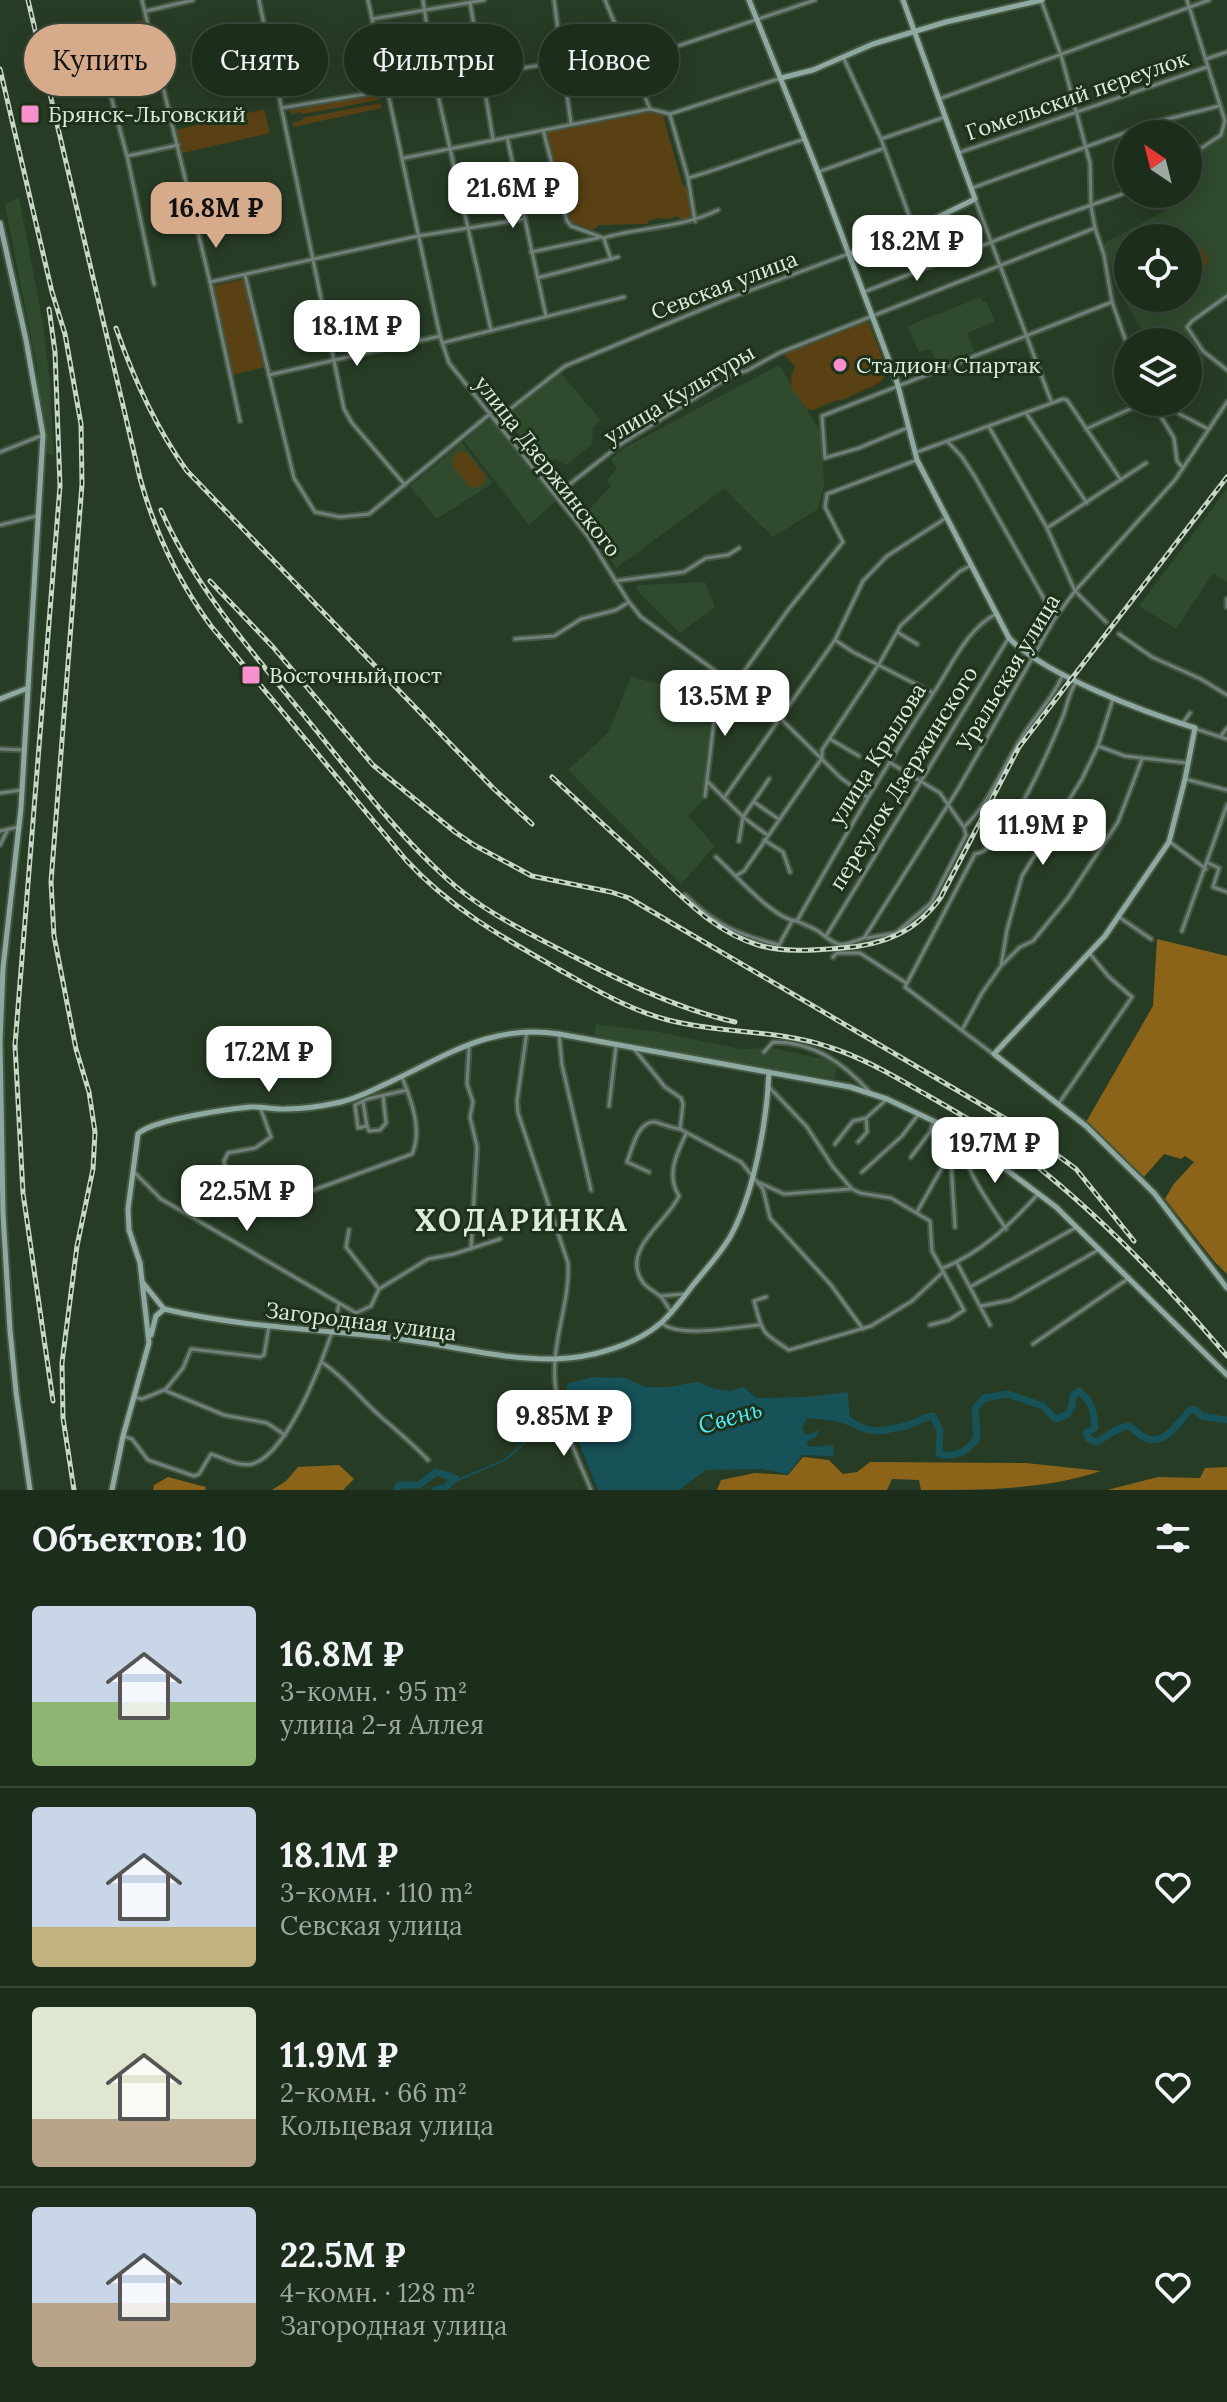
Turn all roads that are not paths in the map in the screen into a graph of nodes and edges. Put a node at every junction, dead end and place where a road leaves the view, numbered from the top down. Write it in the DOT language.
graph roads {
  1 [pos="142,0"];
  2 [pos="193,0"];
  3 [pos="259,0"];
  4 [pos="368,0"];
  5 [pos="423,0"];
  6 [pos="484,0"];
  7 [pos="554,0"];
  8 [pos="605,0"];
  9 [pos="749,0"];
  10 [pos="815,0"];
  11 [pos="903,0"];
  12 [pos="1041,0"];
  13 [pos="1187,0"];
  14 [pos="1209,0"];
  15 [pos="470,2"];
  16 [pos="1188,8"];
  17 [pos="424,10"];
  18 [pos="146,11"];
  19 [pos="372,19"];
  20 [pos="757,19"];
  21 [pos="373,24"];
  22 [pos="426,24"];
  23 [pos="474,24"];
  24 [pos="557,24"];
  25 [pos="615,24"];
  26 [pos="916,31"];
  27 [pos="679,45"];
  28 [pos="1227,52"];
  29 [pos="1061,55"];
  30 [pos="844,59"];
  31 [pos="1206,59"];
  32 [pos="1207,67"];
  33 [pos="781,78"];
  34 [pos="111,96"];
  35 [pos="352,96"];
  36 [pos="389,96"];
  37 [pos="438,96"];
  38 [pos="486,96"];
  39 [pos="567,96"];
  40 [pos="645,96"];
  41 [pos="939,99"];
  42 [pos="1227,101"];
  43 [pos="1220,104"];
  44 [pos="281,108"];
  45 [pos="650,109"];
  46 [pos="1076,113"];
  47 [pos="670,114"];
  48 [pos="945,117"];
  49 [pos="571,124"];
  50 [pos="543,130"];
  51 [pos="507,137"];
  52 [pos="493,139"];
  53 [pos="805,139"];
  54 [pos="881,139"];
  55 [pos="178,145"];
  56 [pos="1084,147"];
  57 [pos="450,148"];
  58 [pos="1202,148"];
  59 [pos="882,149"];
  60 [pos="958,153"];
  61 [pos="127,156"];
  62 [pos="403,158"];
  63 [pos="818,172"];
  64 [pos="688,178"];
  65 [pos="972,188"];
  66 [pos="1114,197"];
  67 [pos="975,199"];
  68 [pos="1091,206"];
  69 [pos="718,210"];
  70 [pos="525,219"];
  71 [pos="695,221"];
  72 [pos="0,223"];
  73 [pos="467,228"];
  74 [pos="1095,228"];
  75 [pos="914,229"];
  76 [pos="418,236"];
  77 [pos="602,238"];
  78 [pos="991,242"];
  79 [pos="531,252"];
  80 [pos="849,254"];
  81 [pos="618,257"];
  82 [pos="611,259"];
  83 [pos="313,260"];
  84 [pos="1000,264"];
  85 [pos="245,275"];
  86 [pos="537,278"];
  87 [pos="210,282"];
  88 [pos="154,284"];
  89 [pos="864,292"];
  90 [pos="1227,296"];
  91 [pos="624,297"];
  92 [pos="1112,302"];
  93 [pos="872,316"];
  94 [pos="546,317"];
  95 [pos="1121,328"];
  96 [pos="491,330"];
  97 [pos="1026,335"];
  98 [pos="440,336"];
  99 [pos="441,344"];
  100 [pos="334,360"];
  101 [pos="1227,370"];
  102 [pos="269,375"];
  103 [pos="898,386"];
  104 [pos="1051,402"];
  105 [pos="1227,402"];
  106 [pos="491,413"];
  107 [pos="1026,413"];
  108 [pos="1114,416"];
  109 [pos="1162,416"];
  110 [pos="1186,416"];
  111 [pos="496,420"];
  112 [pos="240,421"];
  113 [pos="989,427"];
  114 [pos="908,428"];
  115 [pos="1086,429"];
  116 [pos="1208,429"];
  117 [pos="43,435"];
  118 [pos="948,442"];
  119 [pos="0,452"];
  120 [pos="915,453"];
  121 [pos="917,460"];
  122 [pos="1146,463"];
  123 [pos="1183,468"];
  124 [pos="1121,480"];
  125 [pos="405,485"];
  126 [pos="555,495"];
  127 [pos="1087,503"];
  128 [pos="37,516"];
  129 [pos="946,518"];
  130 [pos="0,525"];
  131 [pos="1047,528"];
  132 [pos="739,548"];
  133 [pos="970,565"];
  134 [pos="615,581"];
  135 [pos="1075,591"];
  136 [pos="1227,599"];
  137 [pos="629,602"];
  138 [pos="1227,607"];
  139 [pos="996,614"];
  140 [pos="1055,618"];
  141 [pos="1106,622"];
  142 [pos="897,632"];
  143 [pos="1119,634"];
  144 [pos="1043,636"];
  145 [pos="1009,638"];
  146 [pos="515,639"];
  147 [pos="835,640"];
  148 [pos="917,644"];
  149 [pos="1016,646"];
  150 [pos="1031,656"];
  151 [pos="879,664"];
  152 [pos="1063,674"];
  153 [pos="722,675"];
  154 [pos="1077,681"];
  155 [pos="735,684"];
  156 [pos="28,688"];
  157 [pos="933,693"];
  158 [pos="1227,695"];
  159 [pos="1114,697"];
  160 [pos="0,699"];
  161 [pos="1190,713"];
  162 [pos="780,718"];
  163 [pos="1182,724"];
  164 [pos="1195,728"];
  165 [pos="1227,728"];
  166 [pos="1221,736"];
  167 [pos="830,739"];
  168 [pos="1227,739"];
  169 [pos="1098,746"];
  170 [pos="0,749"];
  171 [pos="24,750"];
  172 [pos="859,756"];
  173 [pos="822,758"];
  174 [pos="1142,759"];
  175 [pos="889,762"];
  176 [pos="1187,763"];
  177 [pos="769,779"];
  178 [pos="1185,779"];
  179 [pos="919,780"];
  180 [pos="707,781"];
  181 [pos="22,790"];
  182 [pos="1227,790"];
  183 [pos="0,793"];
  184 [pos="705,796"];
  185 [pos="867,797"];
  186 [pos="724,798"];
  187 [pos="754,802"];
  188 [pos="948,802"];
  189 [pos="1227,805"];
  190 [pos="743,817"];
  191 [pos="778,819"];
  192 [pos="18,827"];
  193 [pos="964,827"];
  194 [pos="7,830"];
  195 [pos="0,831"];
  196 [pos="768,835"];
  197 [pos="764,840"];
  198 [pos="739,841"];
  199 [pos="1169,842"];
  200 [pos="0,845"];
  201 [pos="716,857"];
  202 [pos="1208,863"];
  203 [pos="1206,869"];
  204 [pos="790,872"];
  205 [pos="737,875"];
  206 [pos="1227,892"];
  207 [pos="685,895"];
  208 [pos="1119,917"];
  209 [pos="794,921"];
  210 [pos="1182,931"];
  211 [pos="826,936"];
  212 [pos="864,938"];
  213 [pos="1151,939"];
  214 [pos="1090,954"];
  215 [pos="833,957"];
  216 [pos="1001,966"];
  217 [pos="907,983"];
  218 [pos="962,1030"];
  219 [pos="527,1031"];
  220 [pos="559,1034"];
  221 [pos="0,1041"];
  222 [pos="470,1043"];
  223 [pos="616,1043"];
  224 [pos="632,1046"];
  225 [pos="764,1052"];
  226 [pos="994,1054"];
  227 [pos="769,1072"];
  228 [pos="402,1077"];
  229 [pos="769,1087"];
  230 [pos="407,1090"];
  231 [pos="872,1094"];
  232 [pos="383,1096"];
  233 [pos="887,1099"];
  234 [pos="363,1101"];
  235 [pos="1059,1103"];
  236 [pos="609,1106"];
  237 [pos="260,1107"];
  238 [pos="919,1115"];
  239 [pos="866,1118"];
  240 [pos="933,1122"];
  241 [pos="367,1126"];
  242 [pos="680,1129"];
  243 [pos="952,1130"];
  244 [pos="686,1134"];
  245 [pos="967,1140"];
  246 [pos="858,1142"];
  247 [pos="835,1144"];
  248 [pos="911,1157"];
  249 [pos="948,1157"];
  250 [pos="2,1171"];
  251 [pos="133,1171"];
  252 [pos="649,1172"];
  253 [pos="862,1172"];
  254 [pos="755,1178"];
  255 [pos="852,1189"];
  256 [pos="591,1190"];
  257 [pos="1039,1193"];
  258 [pos="917,1212"];
  259 [pos="955,1227"];
  260 [pos="1077,1227"];
  261 [pos="1006,1229"];
  262 [pos="349,1230"];
  263 [pos="2,1239"];
  264 [pos="500,1239"];
  265 [pos="471,1249"];
  266 [pos="1100,1249"];
  267 [pos="957,1263"];
  268 [pos="943,1270"];
  269 [pos="1129,1278"];
  270 [pos="143,1282"];
  271 [pos="970,1287"];
  272 [pos="1227,1288"];
  273 [pos="379,1289"];
  274 [pos="686,1294"];
  275 [pos="661,1296"];
  276 [pos="766,1297"];
  277 [pos="339,1304"];
  278 [pos="981,1306"];
  279 [pos="164,1309"];
  280 [pos="356,1313"];
  281 [pos="672,1313"];
  282 [pos="661,1323"];
  283 [pos="760,1325"];
  284 [pos="930,1325"];
  285 [pos="990,1325"];
  286 [pos="269,1326"];
  287 [pos="863,1329"];
  288 [pos="330,1332"];
  289 [pos="350,1334"];
  290 [pos="149,1343"];
  291 [pos="1033,1344"];
  292 [pos="555,1359"];
  293 [pos="323,1363"];
  294 [pos="1227,1375"];
  295 [pos="164,1390"];
  296 [pos="134,1397"];
  297 [pos="285,1435"];
  298 [pos="123,1436"];
  299 [pos="428,1460"];
  300 [pos="30,1490"];
  301 [pos="112,1490"];
  302 [pos="591,1490"];
  1 -- 18 [label="street"];
  2 -- 18 [label="street"];
  3 -- 44 [label="street"];
  4 -- 19 [label="street, улица Дзержинского"];
  5 -- 17 [label="street"];
  6 -- 15 [label="street"];
  7 -- 24 [label="street"];
  8 -- 25 [label="street"];
  9 -- 20 [label="street"];
  10 -- 20 [label="street"];
  11 -- 26 [label="street"];
  12 -- 26 [label="street"];
  12 -- 29 [label="street"];
  13 -- 16 [label="street"];
  14 -- 16 [label="street"];
  15 -- 17 [label="street"];
  15 -- 23 [label="street"];
  16 -- 29 [label="street"];
  16 -- 31 [label="street"];
  17 -- 19 [label="street"];
  17 -- 22 [label="street"];
  18 -- 55 [label="street"];
  19 -- 21 [label="street, улица Дзержинского"];
  20 -- 27 [label="street"];
  20 -- 33 [label="street"];
  26 -- 30 [label="street"];
  26 -- 41 [label="street"];
  28 -- 31 [label="street, Гомельский переулок"];
  29 -- 41 [label="street"];
  29 -- 46 [label="street"];
  30 -- 33 [label="street"];
  30 -- 54 [label="street"];
  31 -- 32 [label="street"];
  32 -- 43 [label="street"];
  32 -- 46 [label="street, Гомельский переулок"];
  33 -- 47 [label="street"];
  33 -- 53 [label="street"];
  34 -- 61 [label="street"];
  35 -- 44 [label="street"];
  36 -- 62 [label="street, улица Дзержинского"];
  37 -- 57 [label="street"];
  38 -- 52 [label="street"];
  39 -- 49 [label="street"];
  40 -- 45 [label="street"];
  41 -- 48 [label="street"];
  42 -- 43 [label="street"];
  43 -- 56 [label="street"];
  43 -- 58 [label="street"];
  44 -- 83 [label="street"];
  45 -- 47 [label="street"];
  45 -- 49 [label="street"];
  46 -- 56 [label="street"];
  46 -- 60 [label="street, Гомельский переулок"];
  47 -- 64 [label="street"];
  48 -- 54 [label="street"];
  48 -- 60 [label="street"];
  49 -- 50 [label="street"];
  50 -- 51 [label="street"];
  50 -- 77 [label="street"];
  51 -- 52 [label="street"];
  51 -- 70 [label="street"];
  52 -- 57 [label="street"];
  53 -- 63 [label="street"];
  53 -- 64 [label="street"];
  54 -- 59 [label="street"];
  55 -- 61 [label="street"];
  55 -- 87 [label="street"];
  56 -- 65 [label="street"];
  56 -- 68 [label="street"];
  57 -- 62 [label="street"];
  57 -- 73 [label="street"];
  59 -- 63 [label="street"];
  59 -- 75 [label="street"];
  60 -- 65 [label="street"];
  61 -- 88 [label="street"];
  62 -- 76 [label="street, улица Дзержинского"];
  63 -- 80 [label="street"];
  64 -- 71 [label="street"];
  65 -- 67 [label="street"];
  66 -- 68 [label="street"];
  67 -- 75 [label="street, Севская улица"];
  67 -- 78 [label="street"];
  68 -- 74 [label="street"];
  68 -- 78 [label="street"];
  69 -- 71 [label="street"];
  70 -- 73 [label="street"];
  70 -- 79 [label="street"];
  71 -- 77 [label="street"];
  72 -- 117 [label="street"];
  73 -- 76 [label="street"];
  73 -- 96 [label="street"];
  74 -- 84 [label="street, улица Культуры"];
  74 -- 92 [label="street"];
  75 -- 80 [label="street, Севская улица"];
  76 -- 83 [label="street"];
  76 -- 98 [label="street, улица Дзержинского"];
  77 -- 79 [label="street"];
  77 -- 82 [label="street"];
  78 -- 84 [label="street"];
  78 -- 89 [label="street"];
  79 -- 86 [label="street"];
  80 -- 89 [label="street"];
  80 -- 111 [label="street, Севская улица"];
  81 -- 82 [label="street"];
  82 -- 86 [label="street"];
  83 -- 85 [label="street"];
  83 -- 100 [label="street"];
  84 -- 93 [label="street, улица Культуры"];
  84 -- 97 [label="street"];
  85 -- 87 [label="street"];
  85 -- 102 [label="street"];
  86 -- 94 [label="street"];
  87 -- 112 [label="street"];
  89 -- 93 [label="street"];
  90 -- 101 [label="street"];
  91 -- 94 [label="street, Севская улица"];
  92 -- 95 [label="street"];
  92 -- 97 [label="street"];
  93 -- 103 [label="street"];
  93 -- 126 [label="street, улица Культуры"];
  94 -- 96 [label="street, Севская улица"];
  96 -- 99 [label="street, Севская улица"];
  97 -- 103 [label="street"];
  97 -- 104 [label="street"];
  98 -- 99 [label="street, улица Дзержинского"];
  98 -- 100 [label="street"];
  99 -- 106 [label="street, улица Дзержинского"];
  100 -- 102 [label="street"];
  100 -- 125 [label="street"];
  102 -- 125 [label="street"];
  103 -- 114 [label="street"];
  103 -- 114 [label="street"];
  104 -- 107 [label="street"];
  104 -- 115 [label="street"];
  105 -- 116 [label="street, Уральская улица"];
  106 -- 111 [label="street, улица Дзержинского"];
  106 -- 125 [label="street"];
  107 -- 113 [label="street"];
  107 -- 127 [label="street"];
  108 -- 115 [label="street"];
  109 -- 123 [label="street"];
  110 -- 116 [label="street"];
  111 -- 126 [label="street, улица Дзержинского"];
  113 -- 118 [label="street"];
  113 -- 131 [label="street"];
  114 -- 120 [label="street"];
  115 -- 124 [label="street"];
  116 -- 123 [label="street, Уральская улица"];
  117 -- 119 [label="street"];
  117 -- 128 [label="street"];
  118 -- 120 [label="street"];
  118 -- 140 [label="street"];
  120 -- 121 [label="street"];
  121 -- 129 [label="street"];
  121 -- 155 [label="street"];
  122 -- 124 [label="street"];
  123 -- 135 [label="street, Уральская улица"];
  124 -- 127 [label="street"];
  126 -- 134 [label="street, улица Дзержинского"];
  127 -- 131 [label="street"];
  128 -- 130 [label="street"];
  128 -- 156 [label="street"];
  129 -- 133 [label="street"];
  129 -- 147 [label="street"];
  131 -- 135 [label="street"];
  132 -- 134 [label="street"];
  133 -- 139 [label="street"];
  133 -- 142 [label="street"];
  134 -- 137 [label="street, улица Дзержинского"];
  135 -- 140 [label="street, Уральская улица"];
  135 -- 141 [label="street"];
  136 -- 138 [label="street"];
  137 -- 146 [label="street"];
  137 -- 153 [label="street, улица Дзержинского"];
  139 -- 145 [label="street"];
  139 -- 157 [label="street, улица Крылова"];
  140 -- 144 [label="street, Уральская улица"];
  142 -- 148 [label="street"];
  142 -- 151 [label="street"];
  143 -- 158 [label="street"];
  144 -- 149 [label="street"];
  144 -- 150 [label="street, Уральская улица"];
  145 -- 149 [label="street"];
  145 -- 179 [label="street, переулок Дзержинского"];
  147 -- 151 [label="street"];
  147 -- 162 [label="street"];
  149 -- 150 [label="street"];
  150 -- 152 [label="street"];
  150 -- 188 [label="street, Уральская улица"];
  151 -- 157 [label="street"];
  151 -- 167 [label="street"];
  152 -- 154 [label="street"];
  152 -- 193 [label="street"];
  153 -- 155 [label="street, улица Дзержинского"];
  153 -- 180 [label="street"];
  154 -- 159 [label="street"];
  154 -- 217 [label="street"];
  155 -- 162 [label="street, улица Дзержинского"];
  156 -- 160 [label="street"];
  156 -- 171 [label="street"];
  157 -- 175 [label="street, улица Крылова"];
  159 -- 163 [label="street"];
  159 -- 169 [label="street"];
  161 -- 163 [label="street"];
  162 -- 173 [label="street, улица Дзержинского"];
  162 -- 186 [label="street"];
  163 -- 164 [label="street"];
  164 -- 166 [label="street"];
  164 -- 176 [label="street"];
  165 -- 166 [label="street"];
  166 -- 168 [label="street"];
  167 -- 172 [label="street"];
  167 -- 173 [label="street"];
  169 -- 174 [label="street"];
  169 -- 216 [label="street"];
  170 -- 171 [label="street"];
  171 -- 181 [label="street"];
  173 -- 185 [label="street, улица Дзержинского"];
  173 -- 191 [label="street"];
  174 -- 176 [label="street"];
  174 -- 216 [label="street"];
  175 -- 179 [label="street"];
  175 -- 185 [label="street, улица Крылова"];
  176 -- 178 [label="street"];
  177 -- 187 [label="street"];
  178 -- 182 [label="street"];
  178 -- 199 [label="street"];
  179 -- 188 [label="street"];
  179 -- 211 [label="street, переулок Дзержинского"];
  180 -- 184 [label="street"];
  180 -- 186 [label="street"];
  181 -- 183 [label="street"];
  181 -- 192 [label="street"];
  185 -- 209 [label="street, улица Крылова"];
  186 -- 190 [label="street"];
  187 -- 190 [label="street"];
  187 -- 191 [label="street"];
  188 -- 193 [label="street"];
  188 -- 212 [label="street, Уральская улица"];
  189 -- 202 [label="street"];
  190 -- 196 [label="street"];
  190 -- 198 [label="street"];
  191 -- 196 [label="street"];
  192 -- 194 [label="street"];
  192 -- 221 [label="street"];
  193 -- 212 [label="street"];
  194 -- 195 [label="street"];
  194 -- 200 [label="street"];
  196 -- 197 [label="street"];
  197 -- 204 [label="street"];
  197 -- 205 [label="street"];
  199 -- 203 [label="street"];
  199 -- 208 [label="street"];
  201 -- 205 [label="street"];
  202 -- 203 [label="street"];
  202 -- 206 [label="street"];
  203 -- 210 [label="street"];
  205 -- 209 [label="street"];
  207 -- 209 [label="street"];
  208 -- 213 [label="street"];
  208 -- 214 [label="street"];
  209 -- 211 [label="street"];
  211 -- 212 [label="street"];
  214 -- 226 [label="street"];
  214 -- 235 [label="street"];
  215 -- 217 [label="street"];
  216 -- 218 [label="street"];
  217 -- 218 [label="street"];
  218 -- 226 [label="street"];
  219 -- 220 [label="street"];
  219 -- 222 [label="street"];
  219 -- 292 [label="street"];
  220 -- 223 [label="street"];
  220 -- 256 [label="street"];
  221 -- 250 [label="street"];
  222 -- 228 [label="street"];
  222 -- 265 [label="street"];
  223 -- 224 [label="street"];
  223 -- 236 [label="street"];
  224 -- 227 [label="street"];
  224 -- 242 [label="street"];
  225 -- 231 [label="street"];
  226 -- 235 [label="street"];
  227 -- 229 [label="street, Загородная улица"];
  227 -- 231 [label="street"];
  228 -- 230 [label="street"];
  228 -- 237 [label="street"];
  229 -- 254 [label="street, Загородная улица"];
  229 -- 255 [label="street"];
  230 -- 232 [label="street"];
  230 -- 237 [label="street"];
  231 -- 233 [label="street"];
  232 -- 234 [label="street"];
  232 -- 241 [label="street"];
  233 -- 238 [label="street"];
  233 -- 239 [label="street"];
  234 -- 241 [label="street"];
  234 -- 241 [label="street"];
  235 -- 272 [label="street"];
  237 -- 251 [label="street"];
  238 -- 240 [label="street"];
  238 -- 253 [label="street"];
  239 -- 246 [label="street"];
  239 -- 247 [label="street"];
  240 -- 243 [label="street"];
  240 -- 248 [label="street"];
  242 -- 244 [label="street"];
  242 -- 252 [label="street"];
  243 -- 245 [label="street"];
  243 -- 249 [label="street"];
  244 -- 254 [label="street"];
  244 -- 275 [label="street"];
  245 -- 257 [label="street"];
  245 -- 261 [label="street"];
  249 -- 258 [label="street"];
  249 -- 259 [label="street"];
  250 -- 263 [label="street"];
  251 -- 270 [label="street"];
  251 -- 277 [label="street, Загородная улица"];
  254 -- 255 [label="street"];
  254 -- 274 [label="street, Загородная улица"];
  254 -- 287 [label="street"];
  255 -- 258 [label="street"];
  257 -- 260 [label="street"];
  257 -- 261 [label="street"];
  258 -- 268 [label="street"];
  260 -- 266 [label="street"];
  260 -- 271 [label="street"];
  261 -- 267 [label="street"];
  262 -- 273 [label="street"];
  263 -- 300 [label="street"];
  264 -- 265 [label="street"];
  265 -- 273 [label="street"];
  266 -- 269 [label="street"];
  266 -- 278 [label="street"];
  267 -- 268 [label="street"];
  267 -- 271 [label="street"];
  268 -- 284 [label="street"];
  268 -- 287 [label="street"];
  269 -- 291 [label="street"];
  269 -- 294 [label="street"];
  270 -- 279 [label="street"];
  270 -- 290 [label="street"];
  271 -- 278 [label="street"];
  273 -- 280 [label="street"];
  274 -- 275 [label="street"];
  274 -- 281 [label="street, Загородная улица"];
  275 -- 281 [label="street"];
  276 -- 283 [label="street"];
  277 -- 280 [label="street, Загородная улица"];
  277 -- 288 [label="street"];
  278 -- 285 [label="street"];
  279 -- 286 [label="street, Загородная улица"];
  279 -- 290 [label="street"];
  280 -- 289 [label="street"];
  281 -- 282 [label="street, Загородная улица"];
  282 -- 283 [label="street"];
  282 -- 292 [label="street, Загородная улица"];
  283 -- 287 [label="street"];
  286 -- 288 [label="street, Загородная улица"];
  286 -- 295 [label="street"];
  288 -- 289 [label="street, Загородная улица"];
  288 -- 293 [label="street"];
  289 -- 292 [label="street, Загородная улица"];
  290 -- 296 [label="street"];
  292 -- 302 [label="street"];
  293 -- 297 [label="street"];
  293 -- 299 [label="street"];
  295 -- 296 [label="street"];
  295 -- 297 [label="street"];
  296 -- 298 [label="street"];
  297 -- 298 [label="street"];
  298 -- 301 [label="street"];
}
